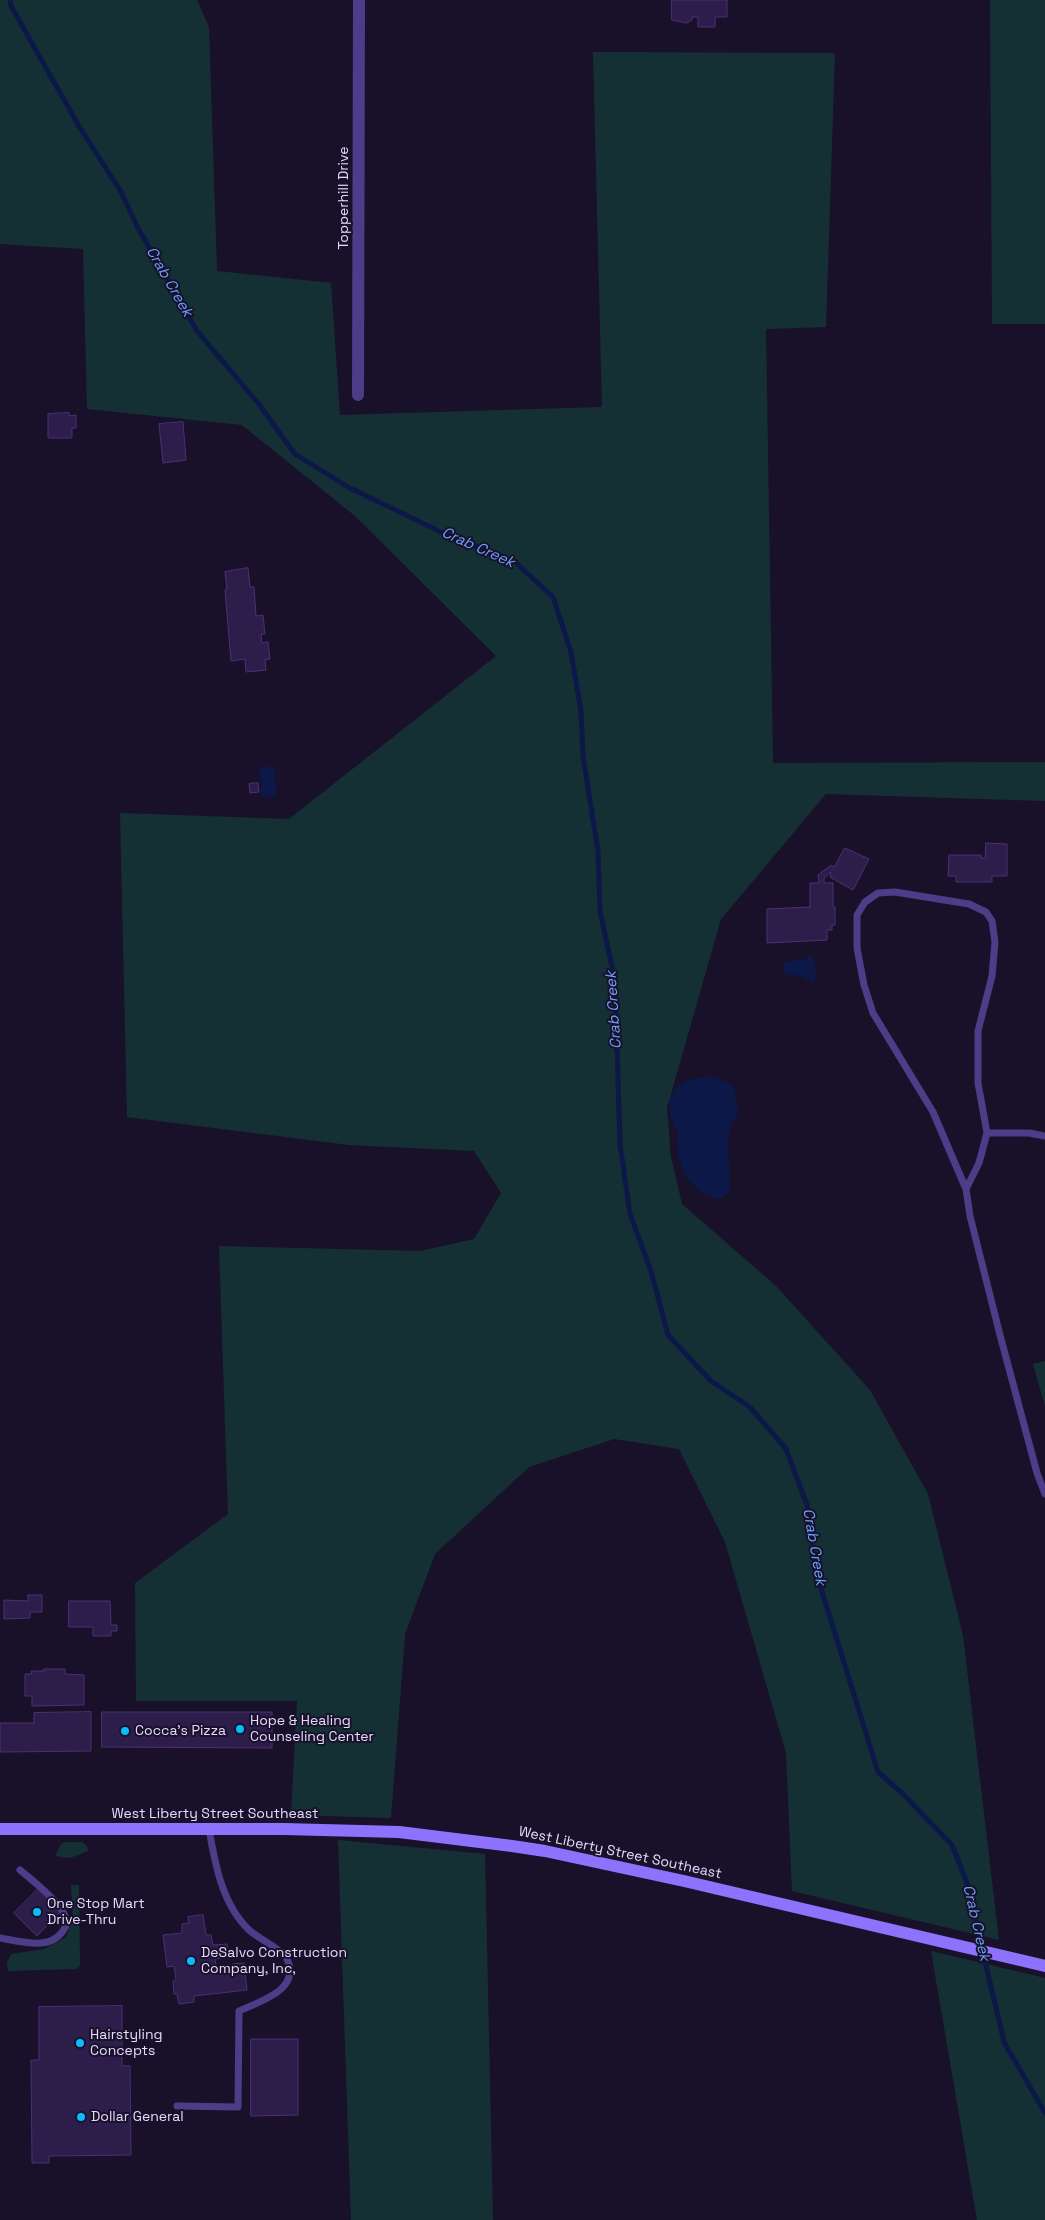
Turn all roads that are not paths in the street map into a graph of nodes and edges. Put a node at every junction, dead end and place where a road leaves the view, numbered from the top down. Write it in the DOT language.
graph roads {
  1 [pos="359,0"];
  2 [pos="358,395"];
  3 [pos="987,1133"];
  4 [pos="1045,1136"];
  5 [pos="966,1189"];
  6 [pos="1045,1494"];
  7 [pos="0,1829"];
  8 [pos="209,1829"];
  9 [pos="20,1870"];
  10 [pos="0,1938"];
  11 [pos="1045,1966"];
  12 [pos="177,2106"];
  1 -- 2 [label="street, Topperhill Drive"];
  3 -- 4 [label="lane"];
  3 -- 5 [label="lane"];
  3 -- 5 [label="lane"];
  5 -- 6 [label="lane"];
  7 -- 8 [label="main road, West Liberty Street Southeast"];
  8 -- 11 [label="main road, West Liberty Street Southeast"];
  8 -- 12 [label="lane"];
  9 -- 10 [label="lane"];
}
